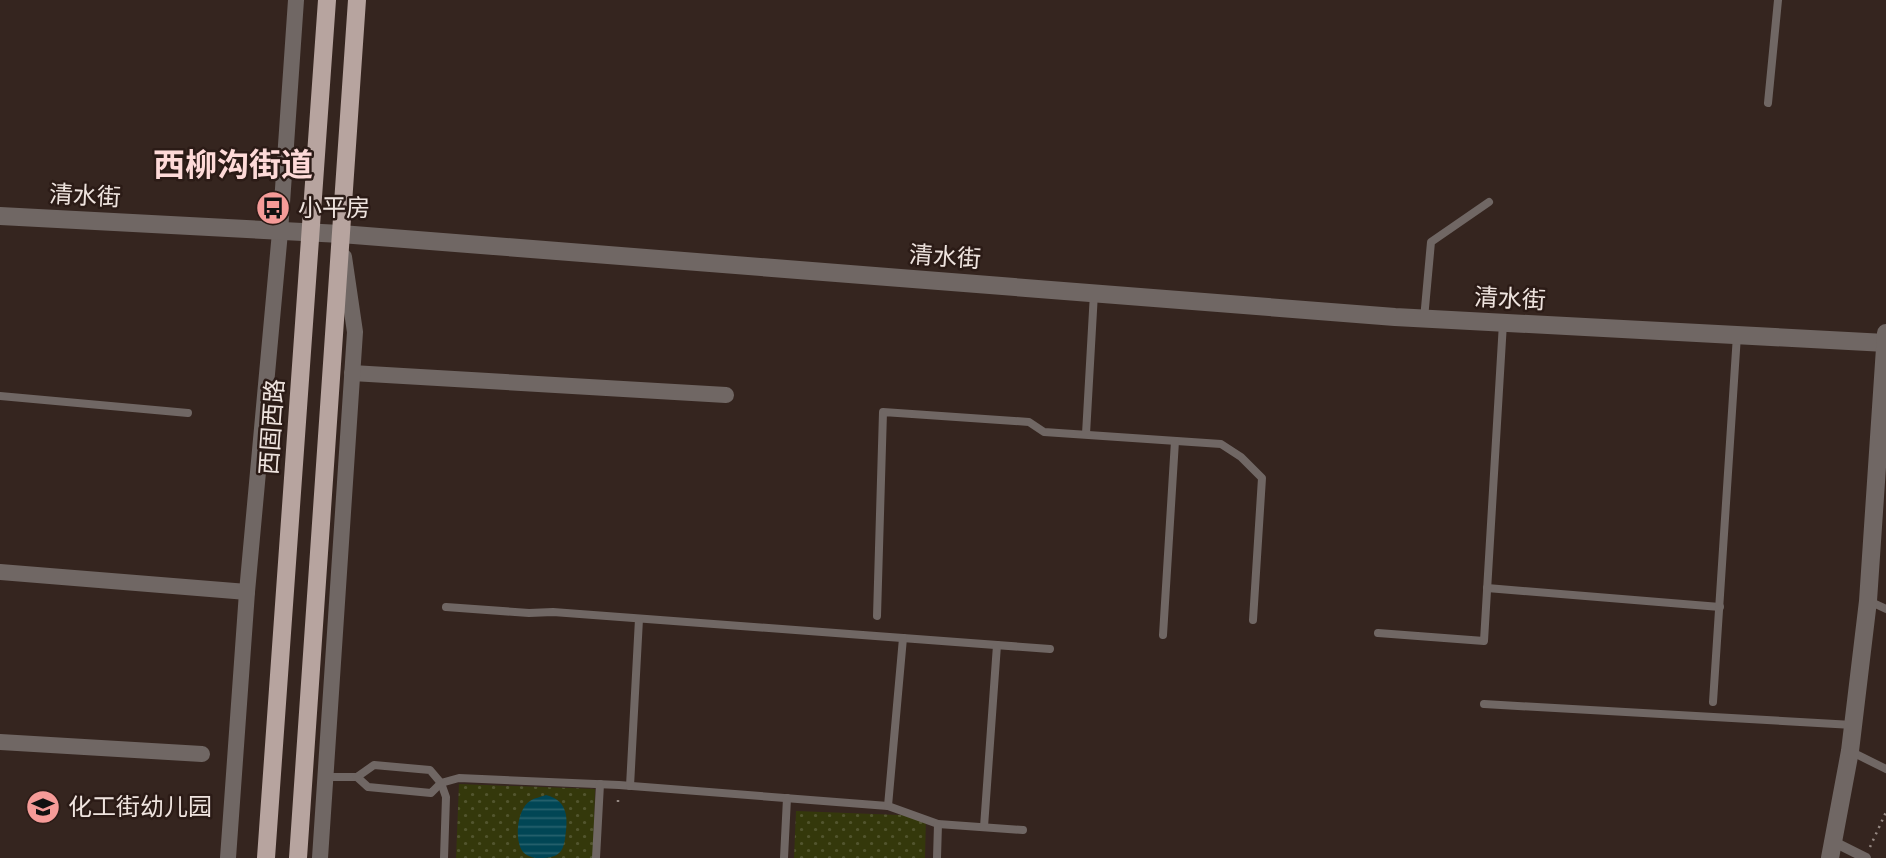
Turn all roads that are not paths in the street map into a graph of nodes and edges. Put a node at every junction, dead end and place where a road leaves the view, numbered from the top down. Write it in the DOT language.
graph roads {
  1 [pos="296,0"];
  2 [pos="327,0"];
  3 [pos="357,0"];
  4 [pos="1778,0"];
  5 [pos="1768,103"];
  6 [pos="1489,202"];
  7 [pos="0,216"];
  8 [pos="280,232"];
  9 [pos="310,233"];
  10 [pos="341,234"];
  11 [pos="1094,293"];
  12 [pos="1424,319"];
  13 [pos="1503,323"];
  14 [pos="1737,335"];
  15 [pos="1886,339"];
  16 [pos="352,373"];
  17 [pos="726,395"];
  18 [pos="0,396"];
  19 [pos="188,413"];
  20 [pos="1086,434"];
  21 [pos="1175,440"];
  22 [pos="1881,473"];
  23 [pos="0,572"];
  24 [pos="1487,588"];
  25 [pos="247,592"];
  26 [pos="1868,601"];
  27 [pos="446,607"];
  28 [pos="1720,607"];
  29 [pos="1886,608"];
  30 [pos="877,616"];
  31 [pos="639,619"];
  32 [pos="1253,620"];
  33 [pos="1378,634"];
  34 [pos="1163,635"];
  35 [pos="903,638"];
  36 [pos="997,645"];
  37 [pos="1050,649"];
  38 [pos="1713,702"];
  39 [pos="1484,704"];
  40 [pos="1853,725"];
  41 [pos="0,742"];
  42 [pos="1850,751"];
  43 [pos="202,754"];
  44 [pos="1886,769"];
  45 [pos="326,777"];
  46 [pos="357,778"];
  47 [pos="441,783"];
  48 [pos="600,784"];
  49 [pos="629,786"];
  50 [pos="787,798"];
  51 [pos="888,806"];
  52 [pos="938,824"];
  53 [pos="984,827"];
  54 [pos="1023,830"];
  55 [pos="1832,850"];
  56 [pos="228,858"];
  57 [pos="266,858"];
  58 [pos="298,858"];
  59 [pos="320,858"];
  60 [pos="444,858"];
  61 [pos="596,858"];
  62 [pos="784,858"];
  63 [pos="937,858"];
  64 [pos="1866,858"];
  1 -- 8 [label="street"];
  2 -- 9 [label="main road, 西固西路"];
  3 -- 10 [label="main road"];
  4 -- 5 [label="lane"];
  6 -- 12 [label="lane"];
  7 -- 8 [label="street, 清水街"];
  8 -- 9 [label="street, 清水街"];
  8 -- 25 [label="street"];
  9 -- 10 [label="street, 清水街"];
  9 -- 57 [label="main road, 西固西路"];
  10 -- 11 [label="street, 清水街"];
  10 -- 16 [label="street"];
  10 -- 58 [label="main road"];
  11 -- 12 [label="street, 清水街"];
  11 -- 20 [label="lane"];
  12 -- 13 [label="street, 清水街"];
  13 -- 14 [label="street, 清水街"];
  13 -- 24 [label="lane"];
  14 -- 15 [label="street, 清水街"];
  14 -- 28 [label="lane"];
  15 -- 22 [label="street"];
  16 -- 17 [label="street"];
  16 -- 45 [label="street"];
  18 -- 19 [label="lane"];
  20 -- 21 [label="lane"];
  20 -- 30 [label="lane"];
  21 -- 32 [label="lane"];
  21 -- 34 [label="lane"];
  22 -- 26 [label="street"];
  23 -- 25 [label="street"];
  24 -- 28 [label="lane"];
  24 -- 33 [label="lane"];
  25 -- 56 [label="street"];
  26 -- 29 [label="lane"];
  26 -- 40 [label="street"];
  27 -- 31 [label="lane"];
  28 -- 38 [label="lane"];
  31 -- 35 [label="lane"];
  31 -- 49 [label="lane"];
  35 -- 36 [label="lane"];
  35 -- 51 [label="lane"];
  36 -- 37 [label="lane"];
  36 -- 53 [label="lane"];
  39 -- 40 [label="lane"];
  40 -- 42 [label="street"];
  41 -- 43 [label="street"];
  42 -- 44 [label="lane"];
  42 -- 55 [label="street"];
  45 -- 46 [label="lane"];
  45 -- 59 [label="street"];
  46 -- 47 [label="lane"];
  46 -- 47 [label="lane"];
  47 -- 48 [label="lane"];
  47 -- 60 [label="lane"];
  48 -- 49 [label="lane"];
  48 -- 61 [label="lane"];
  49 -- 50 [label="lane"];
  50 -- 51 [label="lane"];
  50 -- 62 [label="lane"];
  51 -- 52 [label="lane"];
  52 -- 53 [label="lane"];
  52 -- 63 [label="lane"];
  53 -- 54 [label="lane"];
  55 -- 64 [label="street"];
}
